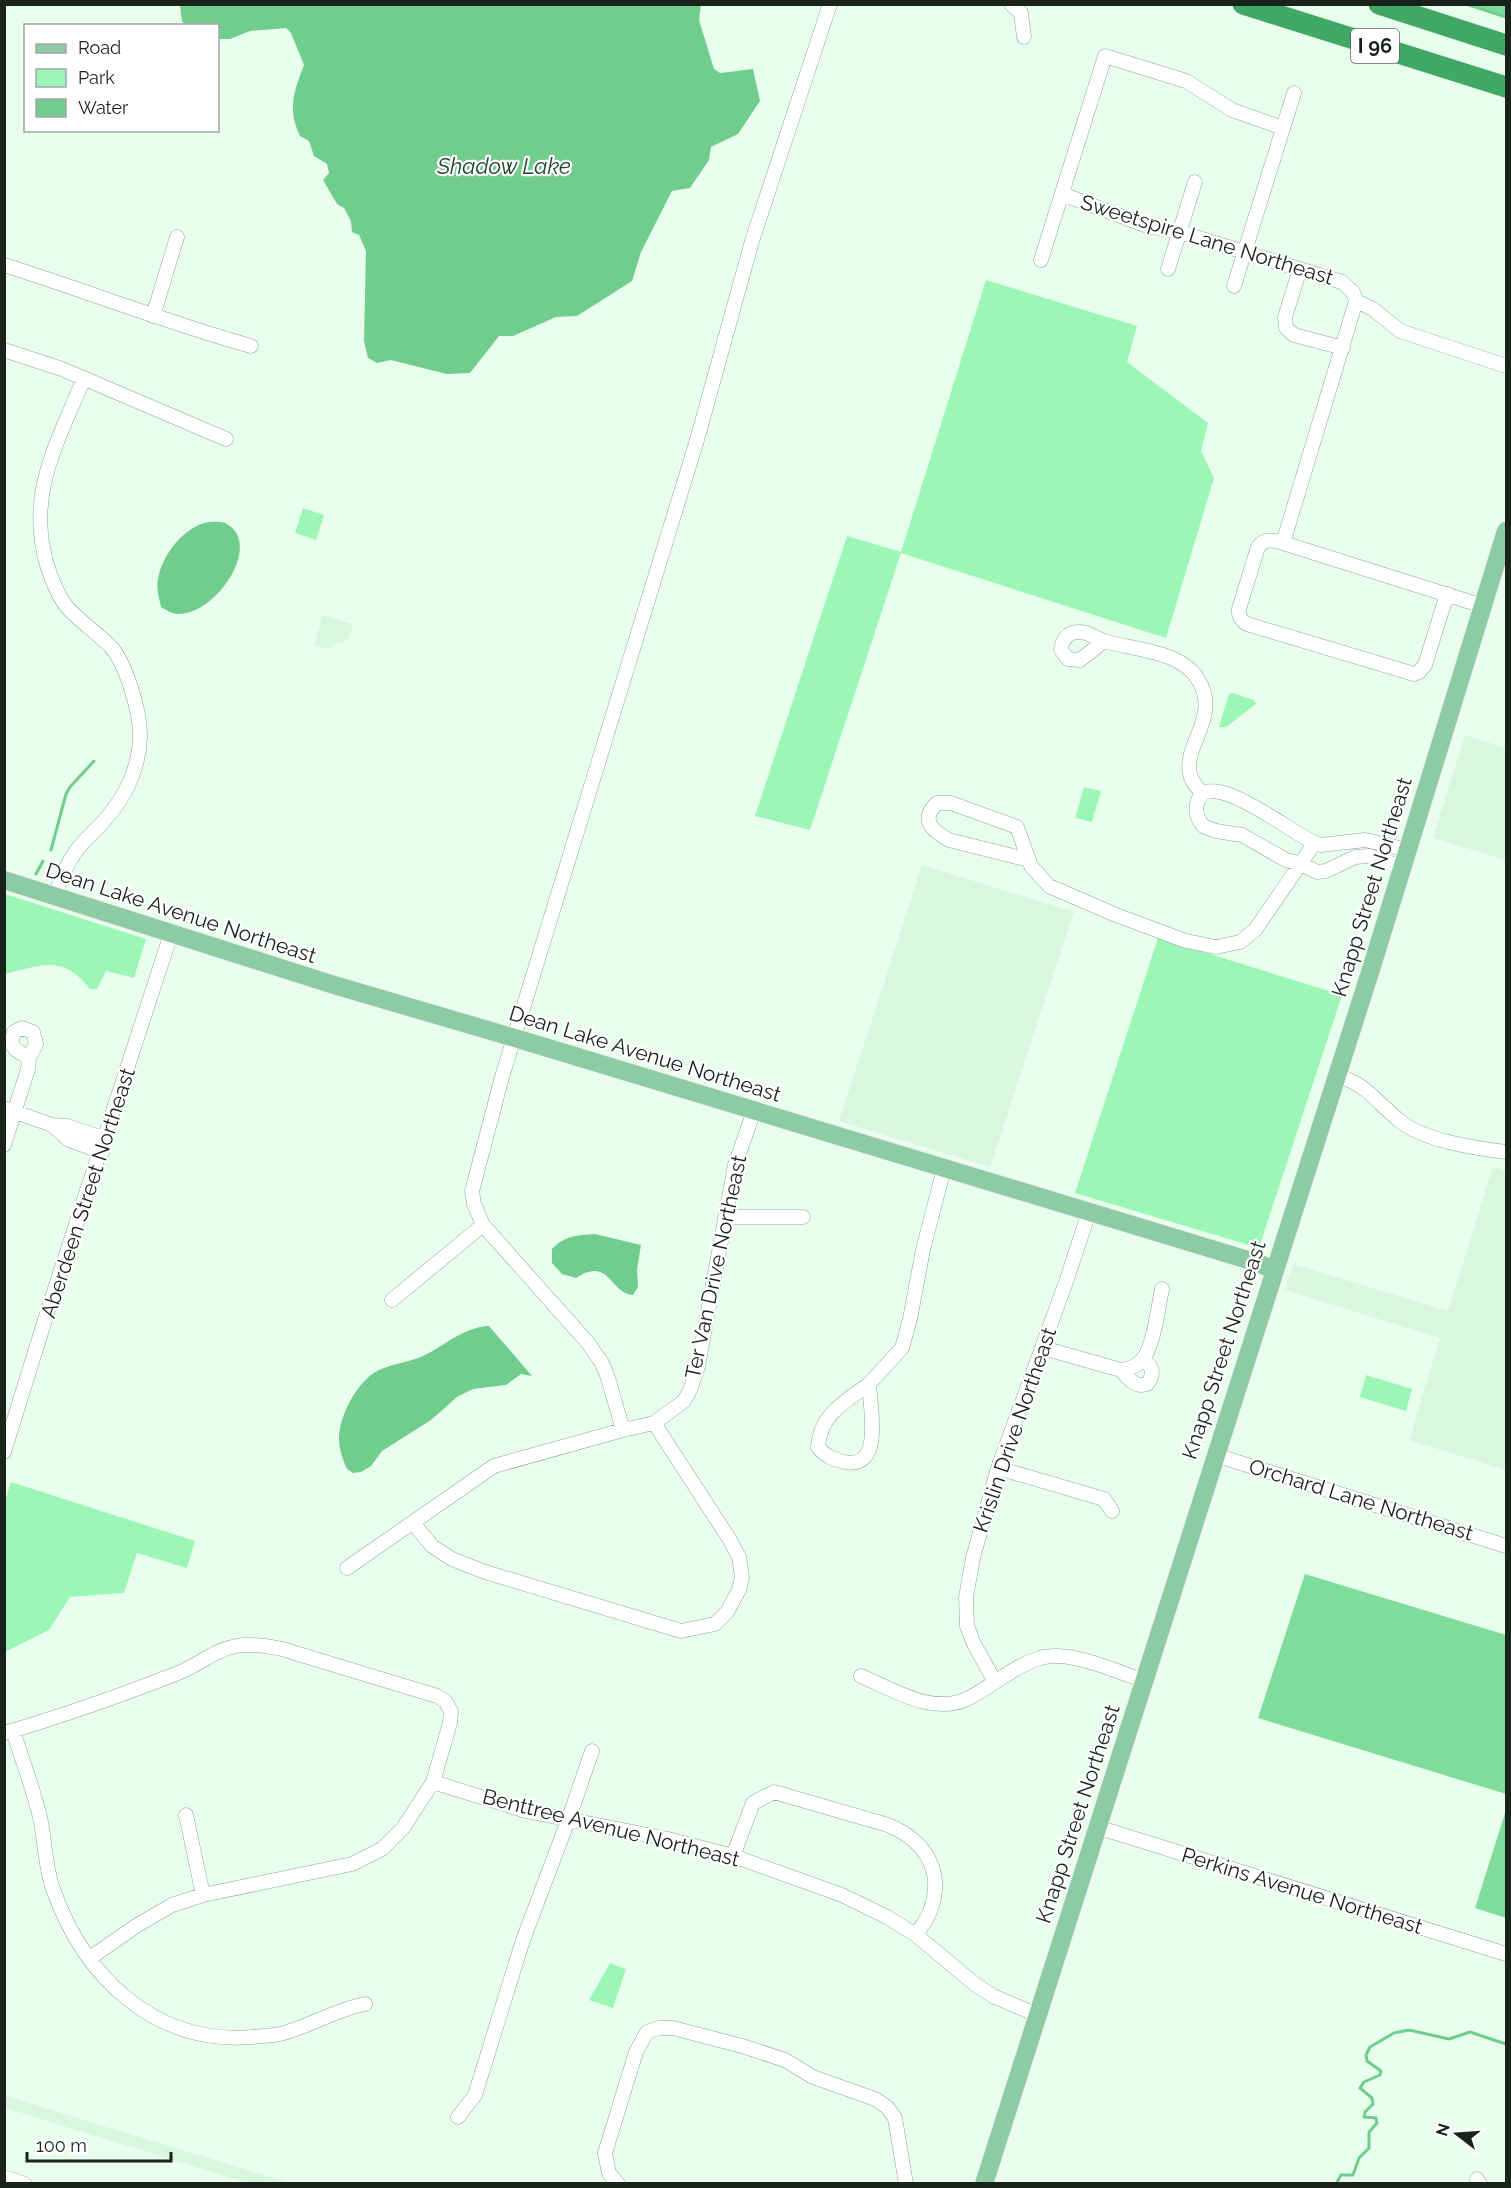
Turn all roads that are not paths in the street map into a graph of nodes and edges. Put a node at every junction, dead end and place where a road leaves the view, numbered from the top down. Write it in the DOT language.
graph roads {
  1 [pos="830,4"];
  2 [pos="1011,4"];
  3 [pos="1243,4"];
  4 [pos="1379,4"];
  5 [pos="1024,37"];
  6 [pos="1506,45"];
  7 [pos="1506,87"];
  8 [pos="1294,93"];
  9 [pos="1283,128"];
  10 [pos="1195,182"];
  11 [pos="1062,194"];
  12 [pos="1179,232"];
  13 [pos="177,237"];
  14 [pos="1245,252"];
  15 [pos="1041,260"];
  16 [pos="4,265"];
  17 [pos="1168,269"];
  18 [pos="1300,269"];
  19 [pos="1234,286"];
  20 [pos="1356,301"];
  21 [pos="153,316"];
  22 [pos="251,346"];
  23 [pos="1342,348"];
  24 [pos="4,350"];
  25 [pos="1506,366"];
  26 [pos="84,378"];
  27 [pos="226,439"];
  28 [pos="1506,531"];
  29 [pos="1283,543"];
  30 [pos="1447,594"];
  31 [pos="1483,606"];
  32 [pos="1104,641"];
  33 [pos="1202,793"];
  34 [pos="1314,844"];
  35 [pos="1405,859"];
  36 [pos="1029,860"];
  37 [pos="1301,864"];
  38 [pos="4,880"];
  39 [pos="55,896"];
  40 [pos="171,934"];
  41 [pos="515,1038"];
  42 [pos="29,1058"];
  43 [pos="1336,1075"];
  44 [pos="10,1110"];
  45 [pos="754,1111"];
  46 [pos="4,1145"];
  47 [pos="104,1145"];
  48 [pos="1506,1152"];
  49 [pos="944,1168"];
  50 [pos="1089,1212"];
  51 [pos="725,1217"];
  52 [pos="803,1217"];
  53 [pos="483,1225"];
  54 [pos="1274,1270"];
  55 [pos="1162,1290"];
  56 [pos="392,1300"];
  57 [pos="1043,1348"];
  58 [pos="1143,1359"];
  59 [pos="1121,1370"];
  60 [pos="869,1384"];
  61 [pos="654,1423"];
  62 [pos="623,1430"];
  63 [pos="4,1452"];
  64 [pos="1215,1455"];
  65 [pos="998,1467"];
  66 [pos="1112,1511"];
  67 [pos="414,1524"];
  68 [pos="1506,1546"];
  69 [pos="347,1568"];
  70 [pos="861,1676"];
  71 [pos="1143,1680"];
  72 [pos="994,1682"];
  73 [pos="9,1732"];
  74 [pos="592,1750"];
  75 [pos="433,1782"];
  76 [pos="186,1815"];
  77 [pos="569,1818"];
  78 [pos="1097,1827"];
  79 [pos="733,1856"];
  80 [pos="203,1895"];
  81 [pos="916,1935"];
  82 [pos="1506,1954"];
  83 [pos="90,1958"];
  84 [pos="365,2004"];
  85 [pos="1037,2015"];
  86 [pos="458,2117"];
  87 [pos="4,2177"];
  88 [pos="614,2178"];
  89 [pos="25,2184"];
  90 [pos="906,2184"];
  91 [pos="984,2184"];
  1 -- 41 [label="street"];
  2 -- 5 [label="street"];
  3 -- 7 [label="highway, I 96"];
  4 -- 6 [label="highway, I 96"];
  8 -- 9 [label="street"];
  9 -- 11 [label="street"];
  9 -- 14 [label="street"];
  10 -- 12 [label="street"];
  11 -- 12 [label="street, Sweetspire Lane Northeast"];
  11 -- 15 [label="street"];
  12 -- 14 [label="street, Sweetspire Lane Northeast"];
  12 -- 17 [label="street"];
  13 -- 21 [label="street"];
  14 -- 18 [label="street, Sweetspire Lane Northeast"];
  14 -- 19 [label="street"];
  16 -- 21 [label="street"];
  18 -- 20 [label="street, Sweetspire Lane Northeast"];
  18 -- 23 [label="street"];
  20 -- 23 [label="street"];
  20 -- 25 [label="street, Sweetspire Lane Northeast"];
  21 -- 22 [label="street"];
  23 -- 29 [label="street"];
  24 -- 26 [label="street"];
  26 -- 27 [label="street"];
  26 -- 39 [label="street"];
  28 -- 31 [label="main road, Knapp Street Northeast"];
  29 -- 30 [label="street"];
  29 -- 30 [label="street"];
  30 -- 31 [label="street"];
  31 -- 35 [label="main road, Knapp Street Northeast"];
  32 -- 33 [label="street"];
  33 -- 34 [label="street"];
  33 -- 37 [label="street"];
  34 -- 35 [label="street"];
  34 -- 37 [label="street"];
  35 -- 37 [label="street"];
  35 -- 43 [label="main road, Knapp Street Northeast"];
  36 -- 36 [label="street"];
  36 -- 37 [label="street"];
  38 -- 39 [label="main road, Dean Lake Avenue Northeast"];
  39 -- 40 [label="main road, Dean Lake Avenue Northeast"];
  40 -- 41 [label="main road, Dean Lake Avenue Northeast"];
  40 -- 47 [label="street, Aberdeen Street Northeast"];
  41 -- 45 [label="main road, Dean Lake Avenue Northeast"];
  41 -- 53 [label="street"];
  42 -- 44 [label="street"];
  43 -- 48 [label="street"];
  43 -- 54 [label="main road, Knapp Street Northeast"];
  44 -- 46 [label="street"];
  44 -- 47 [label="street"];
  45 -- 49 [label="main road, Dean Lake Avenue Northeast"];
  45 -- 51 [label="street, Ter Van Drive Northeast"];
  47 -- 63 [label="street, Aberdeen Street Northeast"];
  49 -- 50 [label="main road, Dean Lake Avenue Northeast"];
  49 -- 60 [label="street"];
  50 -- 54 [label="main road, Dean Lake Avenue Northeast"];
  50 -- 57 [label="street, Krislin Drive Northeast"];
  51 -- 52 [label="street"];
  51 -- 61 [label="street, Ter Van Drive Northeast"];
  53 -- 56 [label="street"];
  53 -- 62 [label="street"];
  54 -- 64 [label="main road, Knapp Street Northeast"];
  55 -- 58 [label="street"];
  57 -- 59 [label="street"];
  57 -- 65 [label="street, Krislin Drive Northeast"];
  58 -- 59 [label="street"];
  58 -- 59 [label="street"];
  60 -- 60 [label="street"];
  61 -- 62 [label="street, Ter Van Drive Northeast"];
  61 -- 67 [label="street"];
  62 -- 67 [label="street, Ter Van Drive Northeast"];
  64 -- 68 [label="street, Orchard Lane Northeast"];
  64 -- 71 [label="main road, Knapp Street Northeast"];
  65 -- 66 [label="street"];
  65 -- 72 [label="street, Krislin Drive Northeast"];
  67 -- 69 [label="street, Ter Van Drive Northeast"];
  70 -- 72 [label="street"];
  71 -- 72 [label="street"];
  71 -- 78 [label="main road, Knapp Street Northeast"];
  73 -- 75 [label="street"];
  73 -- 83 [label="street"];
  74 -- 77 [label="street"];
  75 -- 77 [label="street, Benttree Avenue Northeast"];
  75 -- 80 [label="street"];
  76 -- 80 [label="street"];
  77 -- 79 [label="street, Benttree Avenue Northeast"];
  77 -- 86 [label="street"];
  78 -- 82 [label="street, Perkins Avenue Northeast"];
  78 -- 85 [label="main road, Knapp Street Northeast"];
  79 -- 81 [label="street, Benttree Avenue Northeast"];
  79 -- 81 [label="street"];
  80 -- 83 [label="street"];
  81 -- 85 [label="street, Benttree Avenue Northeast"];
  83 -- 84 [label="street"];
  85 -- 91 [label="main road, Knapp Street Northeast"];
  87 -- 89 [label="street"];
  88 -- 90 [label="street"];
}
